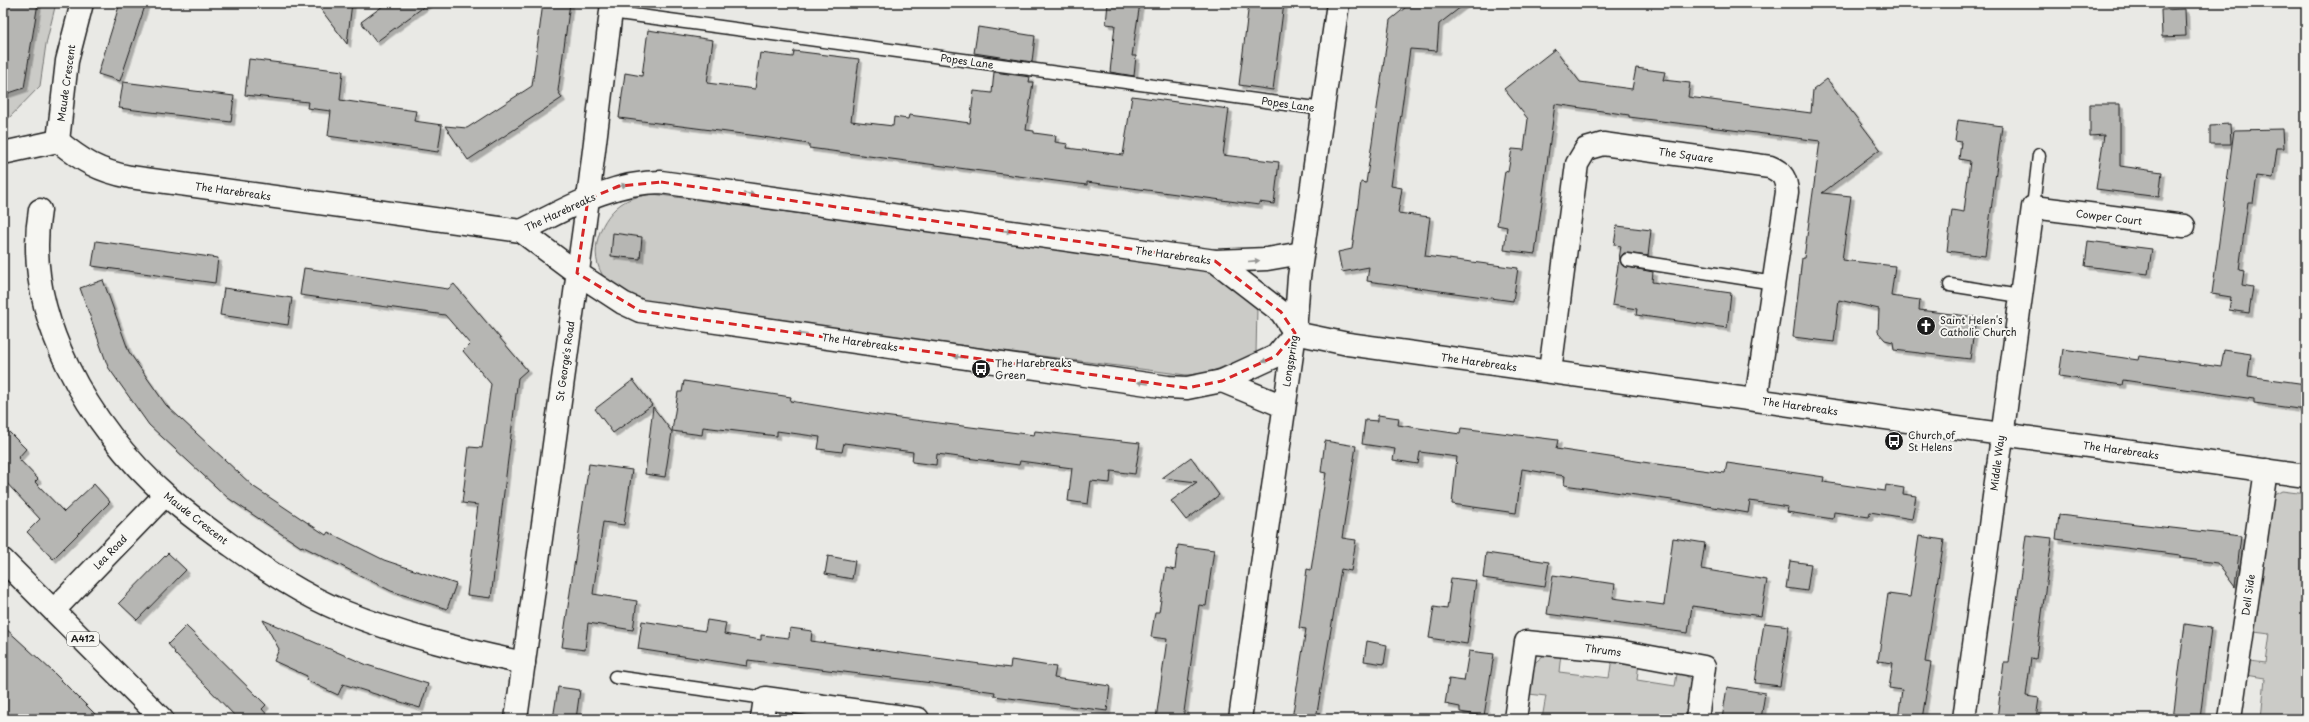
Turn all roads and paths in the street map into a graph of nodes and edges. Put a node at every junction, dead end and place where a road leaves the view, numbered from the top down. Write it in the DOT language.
graph roads {
  1 [pos="82,3"];
  2 [pos="1338,3"];
  3 [pos="612,8"];
  4 [pos="1323,109"];
  5 [pos="58,141"];
  6 [pos="3,154"];
  7 [pos="2039,155"];
  8 [pos="588,199"];
  9 [pos="2033,207"];
  10 [pos="40,210"];
  11 [pos="2184,226"];
  12 [pos="521,230"];
  13 [pos="1302,253"];
  14 [pos="1627,260"];
  15 [pos="1216,261"];
  16 [pos="577,273"];
  17 [pos="1774,283"];
  18 [pos="1950,285"];
  19 [pos="2020,296"];
  20 [pos="1294,333"];
  21 [pos="1550,371"];
  22 [pos="1222,381"];
  23 [pos="1756,400"];
  24 [pos="1283,406"];
  25 [pos="2001,433"];
  26 [pos="2266,470"];
  27 [pos="2306,476"];
  28 [pos="165,495"];
  29 [pos="3,560"];
  30 [pos="54,610"];
  31 [pos="524,663"];
  32 [pos="615,677"];
  33 [pos="764,708"];
  34 [pos="162,719"];
  35 [pos="516,719"];
  36 [pos="918,719"];
  37 [pos="1240,719"];
  38 [pos="1515,719"];
  39 [pos="1698,719"];
  40 [pos="1964,719"];
  41 [pos="2230,719"];
  1 -- 5 [label="street, Maude Crescent"];
  2 -- 4 [label="street, Longspring"];
  3 -- 4 [label="lane, Popes Lane"];
  3 -- 8 [label="street, St George's Road"];
  4 -- 13 [label="street, Longspring"];
  5 -- 6 [label="street"];
  5 -- 12 [label="street, The Harebreaks"];
  7 -- 9 [label="lane"];
  8 -- 12 [label="street, The Harebreaks"];
  8 -- 15 [label="street, The Harebreaks, one-way"];
  8 -- 16 [label="street, St George's Road"];
  9 -- 11 [label="street, Cowper Court"];
  9 -- 19 [label="street, Middle Way"];
  10 -- 28 [label="street, Maude Crescent"];
  12 -- 16 [label="street, The Harebreaks"];
  15 -- 13 [label="street, The Harebreaks, one-way"];
  13 -- 20 [label="street, Longspring"];
  14 -- 17 [label="lane"];
  15 -- 20 [label="street, The Harebreaks"];
  22 -- 16 [label="street, The Harebreaks, one-way"];
  16 -- 31 [label="street, St George's Road"];
  17 -- 21 [label="street, The Square"];
  17 -- 23 [label="street, The Square"];
  18 -- 19 [label="lane"];
  19 -- 25 [label="street, Middle Way"];
  20 -- 21 [label="street, The Harebreaks"];
  20 -- 22 [label="street, The Harebreaks, one-way"];
  20 -- 24 [label="street, Longspring"];
  21 -- 23 [label="street, The Harebreaks"];
  22 -- 24 [label="street"];
  23 -- 25 [label="street, The Harebreaks"];
  24 -- 37 [label="street, Longspring"];
  25 -- 26 [label="street, The Harebreaks"];
  25 -- 40 [label="street, Middle Way"];
  26 -- 27 [label="street, The Harebreaks"];
  26 -- 41 [label="street, Dell Side"];
  28 -- 30 [label="street, Lea Road"];
  28 -- 31 [label="street, Maude Crescent"];
  29 -- 30 [label="street, A412"];
  30 -- 34 [label="street, A412"];
  31 -- 35 [label="street, St George's Road"];
  32 -- 33 [label="lane"];
  33 -- 36 [label="street"];
  38 -- 39 [label="street, Thrums"];
}
